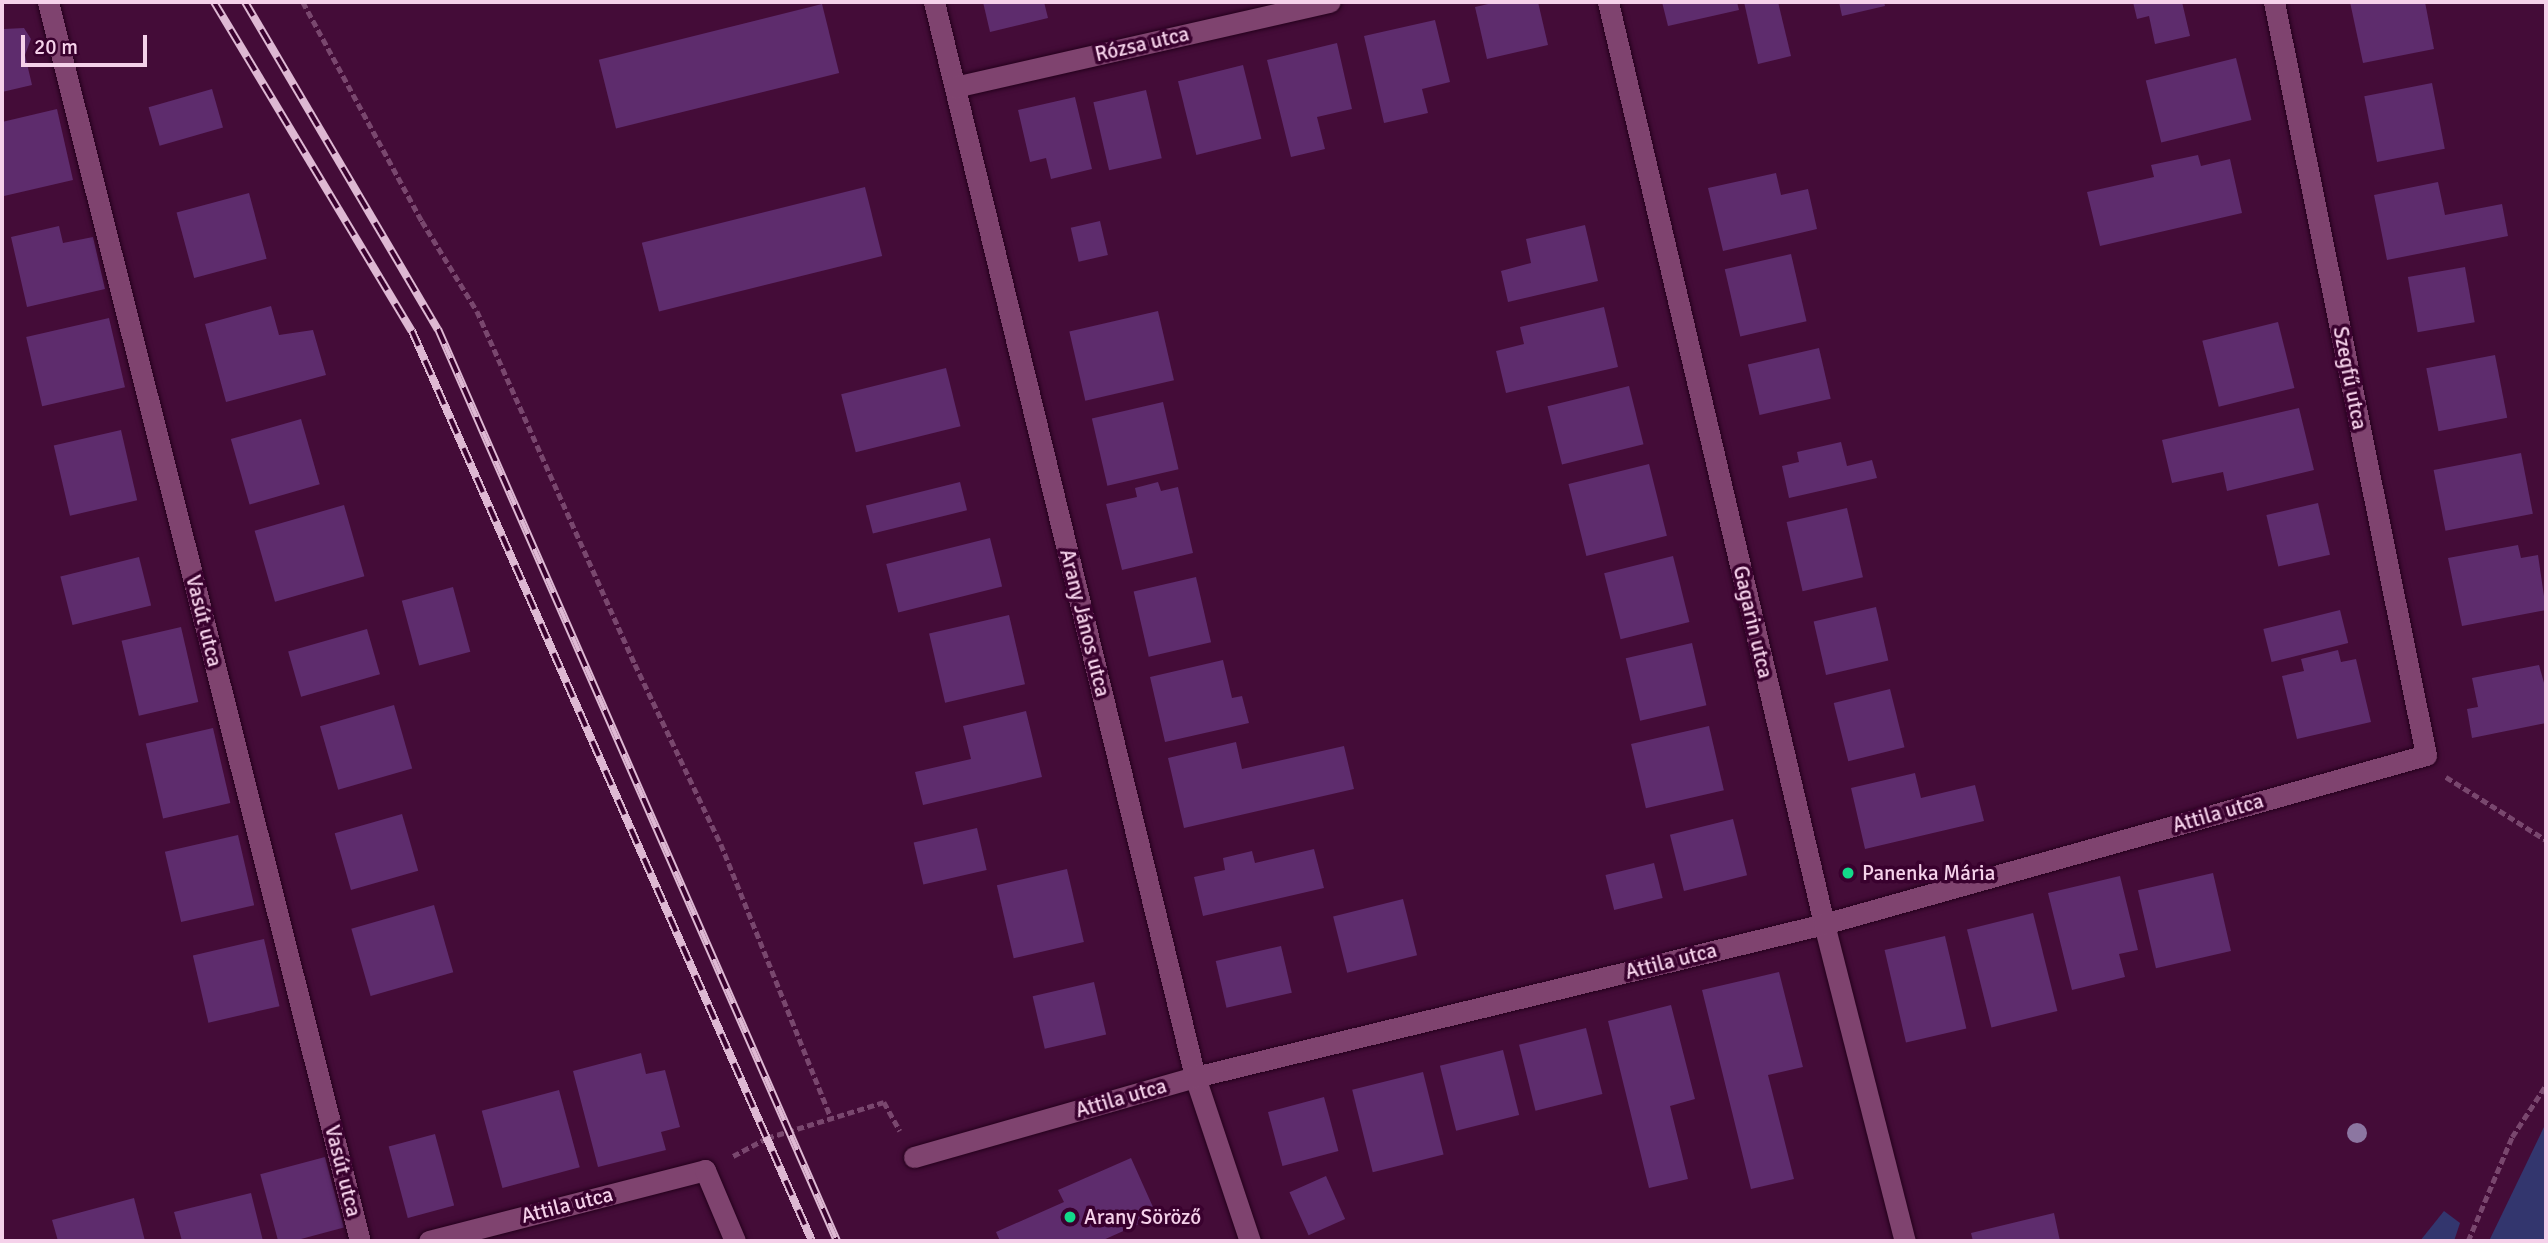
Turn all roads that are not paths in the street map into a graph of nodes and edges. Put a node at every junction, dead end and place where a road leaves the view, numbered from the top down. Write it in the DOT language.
graph roads {
  1 [pos="48,2"];
  2 [pos="934,2"];
  3 [pos="1329,2"];
  4 [pos="1608,2"];
  5 [pos="2274,2"];
  6 [pos="955,87"];
  7 [pos="2426,755"];
  8 [pos="1824,924"];
  9 [pos="1195,1077"];
  10 [pos="914,1157"];
  11 [pos="360,1241"];
  12 [pos="429,1241"];
  13 [pos="735,1241"];
  14 [pos="1250,1241"];
  15 [pos="1905,1241"];
  1 -- 11 [label="street, Vasút utca"];
  2 -- 6 [label="street, Arany János utca"];
  3 -- 6 [label="street, Rózsa utca"];
  4 -- 8 [label="street, Gagarin utca"];
  5 -- 7 [label="street, Szegfű utca"];
  6 -- 9 [label="street, Arany János utca"];
  7 -- 8 [label="street, Attila utca"];
  8 -- 9 [label="street, Attila utca"];
  8 -- 15 [label="street, Gagarin utca"];
  9 -- 10 [label="street, Attila utca"];
  9 -- 14 [label="street, Arany János utca"];
  12 -- 13 [label="street, Attila utca"];
}
